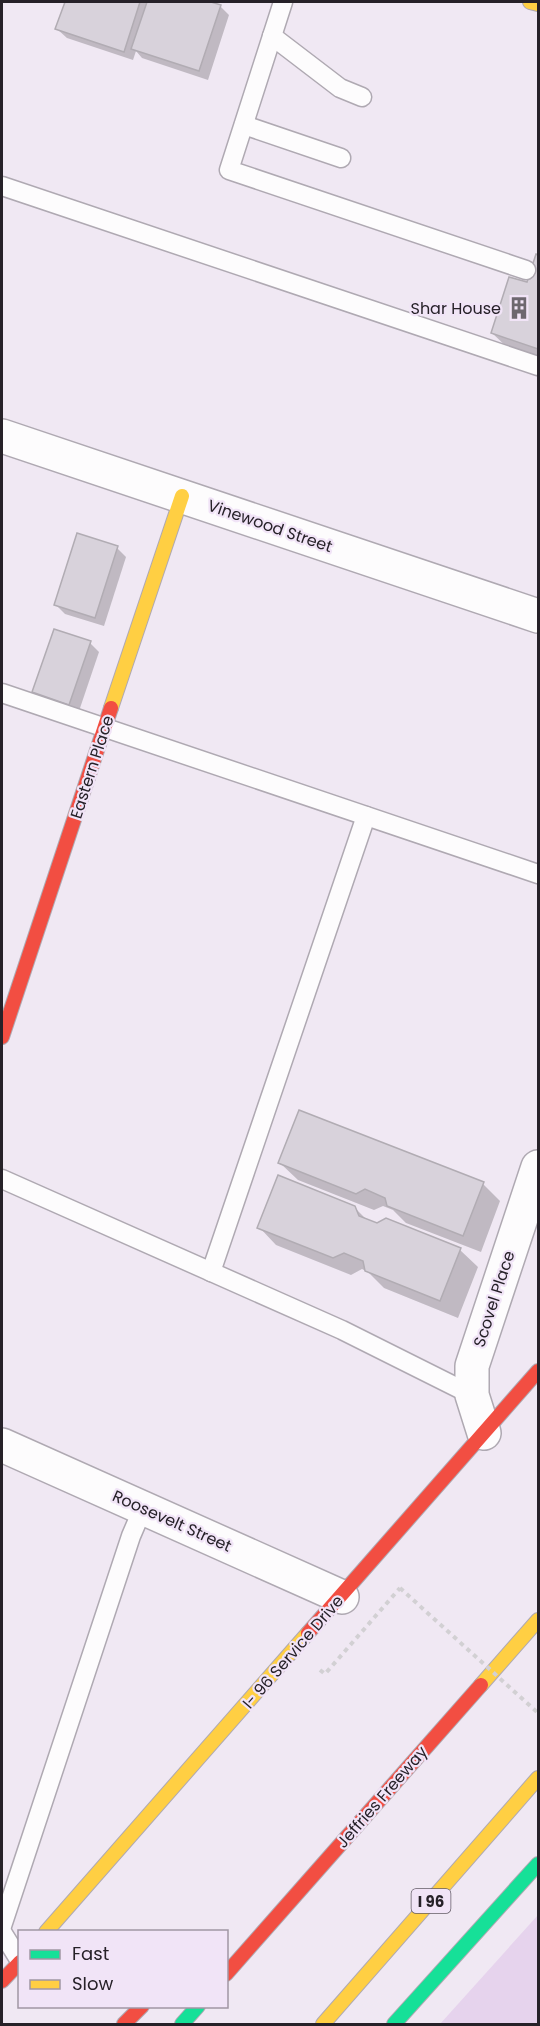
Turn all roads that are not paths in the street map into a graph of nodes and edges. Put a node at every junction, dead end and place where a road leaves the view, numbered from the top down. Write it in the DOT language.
graph roads {
  1 [pos="283,2"];
  2 [pos="530,2"];
  3 [pos="538,4"];
  4 [pos="272,36"];
  5 [pos="362,98"];
  6 [pos="244,125"];
  7 [pos="341,158"];
  8 [pos="2,186"];
  9 [pos="526,270"];
  10 [pos="538,366"];
  11 [pos="2,436"];
  12 [pos="182,496"];
  13 [pos="538,616"];
  14 [pos="2,693"];
  15 [pos="105,727"];
  16 [pos="366,816"];
  17 [pos="538,874"];
  18 [pos="2,1037"];
  19 [pos="538,1167"];
  20 [pos="2,1179"];
  21 [pos="211,1272"];
  22 [pos="538,1371"];
  23 [pos="472,1395"];
  24 [pos="484,1433"];
  25 [pos="2,1445"];
  26 [pos="143,1508"];
  27 [pos="342,1597"];
  28 [pos="534,1604"];
  29 [pos="538,1620"];
  30 [pos="511,1651"];
  31 [pos="538,1778"];
  32 [pos="538,1864"];
  33 [pos="308,1881"];
  34 [pos="254,1920"];
  35 [pos="2,1926"];
  36 [pos="48,1930"];
  37 [pos="2,1932"];
  38 [pos="18,1958"];
  39 [pos="18,1963"];
  40 [pos="228,1972"];
  41 [pos="2,1981"];
  42 [pos="141,2008"];
  43 [pos="197,2008"];
  44 [pos="124,2025"];
  45 [pos="182,2025"];
  46 [pos="322,2025"];
  47 [pos="394,2025"];
  1 -- 4 [label="lane"];
  2 -- 3 [label="main road"];
  4 -- 5 [label="lane"];
  4 -- 6 [label="lane"];
  6 -- 7 [label="lane"];
  6 -- 9 [label="lane"];
  8 -- 10 [label="lane"];
  11 -- 12 [label="street, Vinewood Street"];
  12 -- 13 [label="street, Vinewood Street"];
  12 -- 15 [label="main road, Eastern Place"];
  14 -- 15 [label="lane"];
  15 -- 16 [label="lane"];
  15 -- 18 [label="main road, Eastern Place"];
  16 -- 17 [label="lane"];
  16 -- 21 [label="lane"];
  19 -- 23 [label="street, Scovel Place"];
  20 -- 21 [label="lane"];
  21 -- 23 [label="lane"];
  22 -- 24 [label="main road, I- 96 Service Drive"];
  23 -- 24 [label="street, Scovel Place"];
  24 -- 27 [label="main road, I- 96 Service Drive"];
  25 -- 26 [label="street, Roosevelt Street"];
  26 -- 27 [label="street, Roosevelt Street"];
  26 -- 35 [label="lane"];
  27 -- 36 [label="main road, I- 96 Service Drive"];
  28 -- 30 [label="main road"];
  29 -- 30 [label="main road, Jeffries Freeway"];
  30 -- 33 [label="main road, Jeffries Freeway"];
  31 -- 46 [label="main road, I 96"];
  32 -- 47 [label="main road"];
  33 -- 34 [label="main road"];
  33 -- 40 [label="main road, Jeffries Freeway"];
  37 -- 38 [label="lane"];
  39 -- 41 [label="main road"];
  42 -- 44 [label="main road"];
  43 -- 45 [label="main road"];
}
